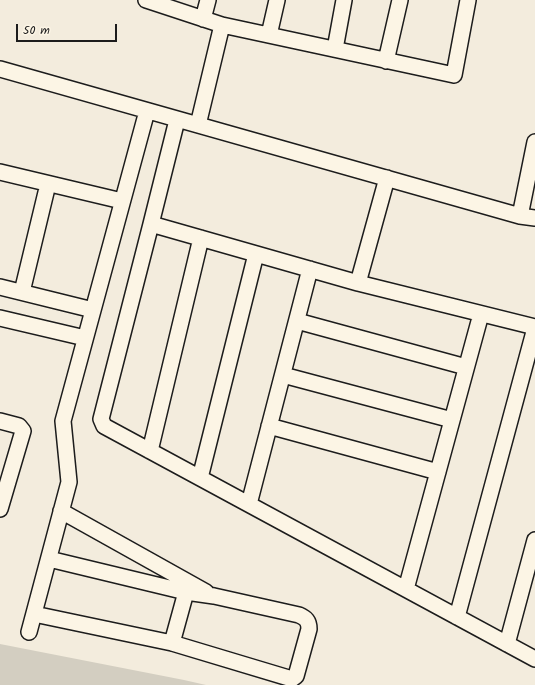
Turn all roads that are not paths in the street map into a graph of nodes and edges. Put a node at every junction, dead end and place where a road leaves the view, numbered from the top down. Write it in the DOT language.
graph roads {
  1 [pos="146,0"];
  2 [pos="208,0"];
  3 [pos="277,0"];
  4 [pos="344,0"];
  5 [pos="400,0"];
  6 [pos="468,0"];
  7 [pos="203,19"];
  8 [pos="222,25"];
  9 [pos="269,35"];
  10 [pos="335,50"];
  11 [pos="386,61"];
  12 [pos="0,70"];
  13 [pos="147,112"];
  14 [pos="177,120"];
  15 [pos="198,125"];
  16 [pos="535,142"];
  17 [pos="0,172"];
  18 [pos="387,178"];
  19 [pos="48,184"];
  20 [pos="122,201"];
  21 [pos="520,216"];
  22 [pos="535,218"];
  23 [pos="152,224"];
  24 [pos="201,238"];
  25 [pos="256,254"];
  26 [pos="310,269"];
  27 [pos="358,283"];
  28 [pos="0,287"];
  29 [pos="22,292"];
  30 [pos="93,310"];
  31 [pos="481,314"];
  32 [pos="0,318"];
  33 [pos="297,322"];
  34 [pos="535,328"];
  35 [pos="85,338"];
  36 [pos="466,367"];
  37 [pos="282,375"];
  38 [pos="452,420"];
  39 [pos="0,421"];
  40 [pos="269,426"];
  41 [pos="150,451"];
  42 [pos="438,472"];
  43 [pos="200,478"];
  44 [pos="249,504"];
  45 [pos="0,509"];
  46 [pos="62,511"];
  47 [pos="535,540"];
  48 [pos="49,559"];
  49 [pos="406,589"];
  50 [pos="186,592"];
  51 [pos="214,596"];
  52 [pos="34,614"];
  53 [pos="457,617"];
  54 [pos="29,632"];
  55 [pos="172,643"];
  56 [pos="507,644"];
  57 [pos="535,659"];
  1 -- 7 [label="street"];
  2 -- 7 [label="street"];
  3 -- 9 [label="street"];
  4 -- 10 [label="street"];
  5 -- 11 [label="street"];
  6 -- 11 [label="street"];
  7 -- 8 [label="street"];
  8 -- 9 [label="street"];
  8 -- 15 [label="street"];
  9 -- 10 [label="street"];
  10 -- 11 [label="street"];
  12 -- 13 [label="street"];
  13 -- 14 [label="street"];
  13 -- 20 [label="street"];
  14 -- 15 [label="street"];
  14 -- 23 [label="street"];
  15 -- 18 [label="street"];
  16 -- 21 [label="street"];
  17 -- 19 [label="street"];
  18 -- 21 [label="street"];
  18 -- 27 [label="street"];
  19 -- 20 [label="street"];
  19 -- 29 [label="street"];
  20 -- 30 [label="street"];
  21 -- 22 [label="street"];
  23 -- 24 [label="street"];
  23 -- 41 [label="street"];
  24 -- 25 [label="street"];
  24 -- 41 [label="street"];
  25 -- 26 [label="street"];
  25 -- 43 [label="street"];
  26 -- 27 [label="street"];
  26 -- 33 [label="street"];
  27 -- 31 [label="street"];
  28 -- 29 [label="street"];
  29 -- 30 [label="street"];
  30 -- 35 [label="street"];
  31 -- 34 [label="street"];
  31 -- 36 [label="street"];
  32 -- 35 [label="street"];
  33 -- 36 [label="street"];
  33 -- 37 [label="street"];
  34 -- 53 [label="street"];
  35 -- 46 [label="street"];
  36 -- 38 [label="street"];
  37 -- 38 [label="street"];
  37 -- 40 [label="street"];
  38 -- 42 [label="street"];
  39 -- 45 [label="street"];
  40 -- 42 [label="street"];
  40 -- 44 [label="street"];
  41 -- 43 [label="street"];
  42 -- 49 [label="street"];
  43 -- 44 [label="street"];
  44 -- 49 [label="street"];
  46 -- 48 [label="street"];
  46 -- 51 [label="street"];
  47 -- 56 [label="street"];
  48 -- 50 [label="street"];
  48 -- 52 [label="street"];
  49 -- 53 [label="street"];
  50 -- 51 [label="street"];
  50 -- 55 [label="street"];
  51 -- 55 [label="street"];
  52 -- 54 [label="street"];
  52 -- 55 [label="street"];
  53 -- 56 [label="street"];
  56 -- 57 [label="street"];
}
